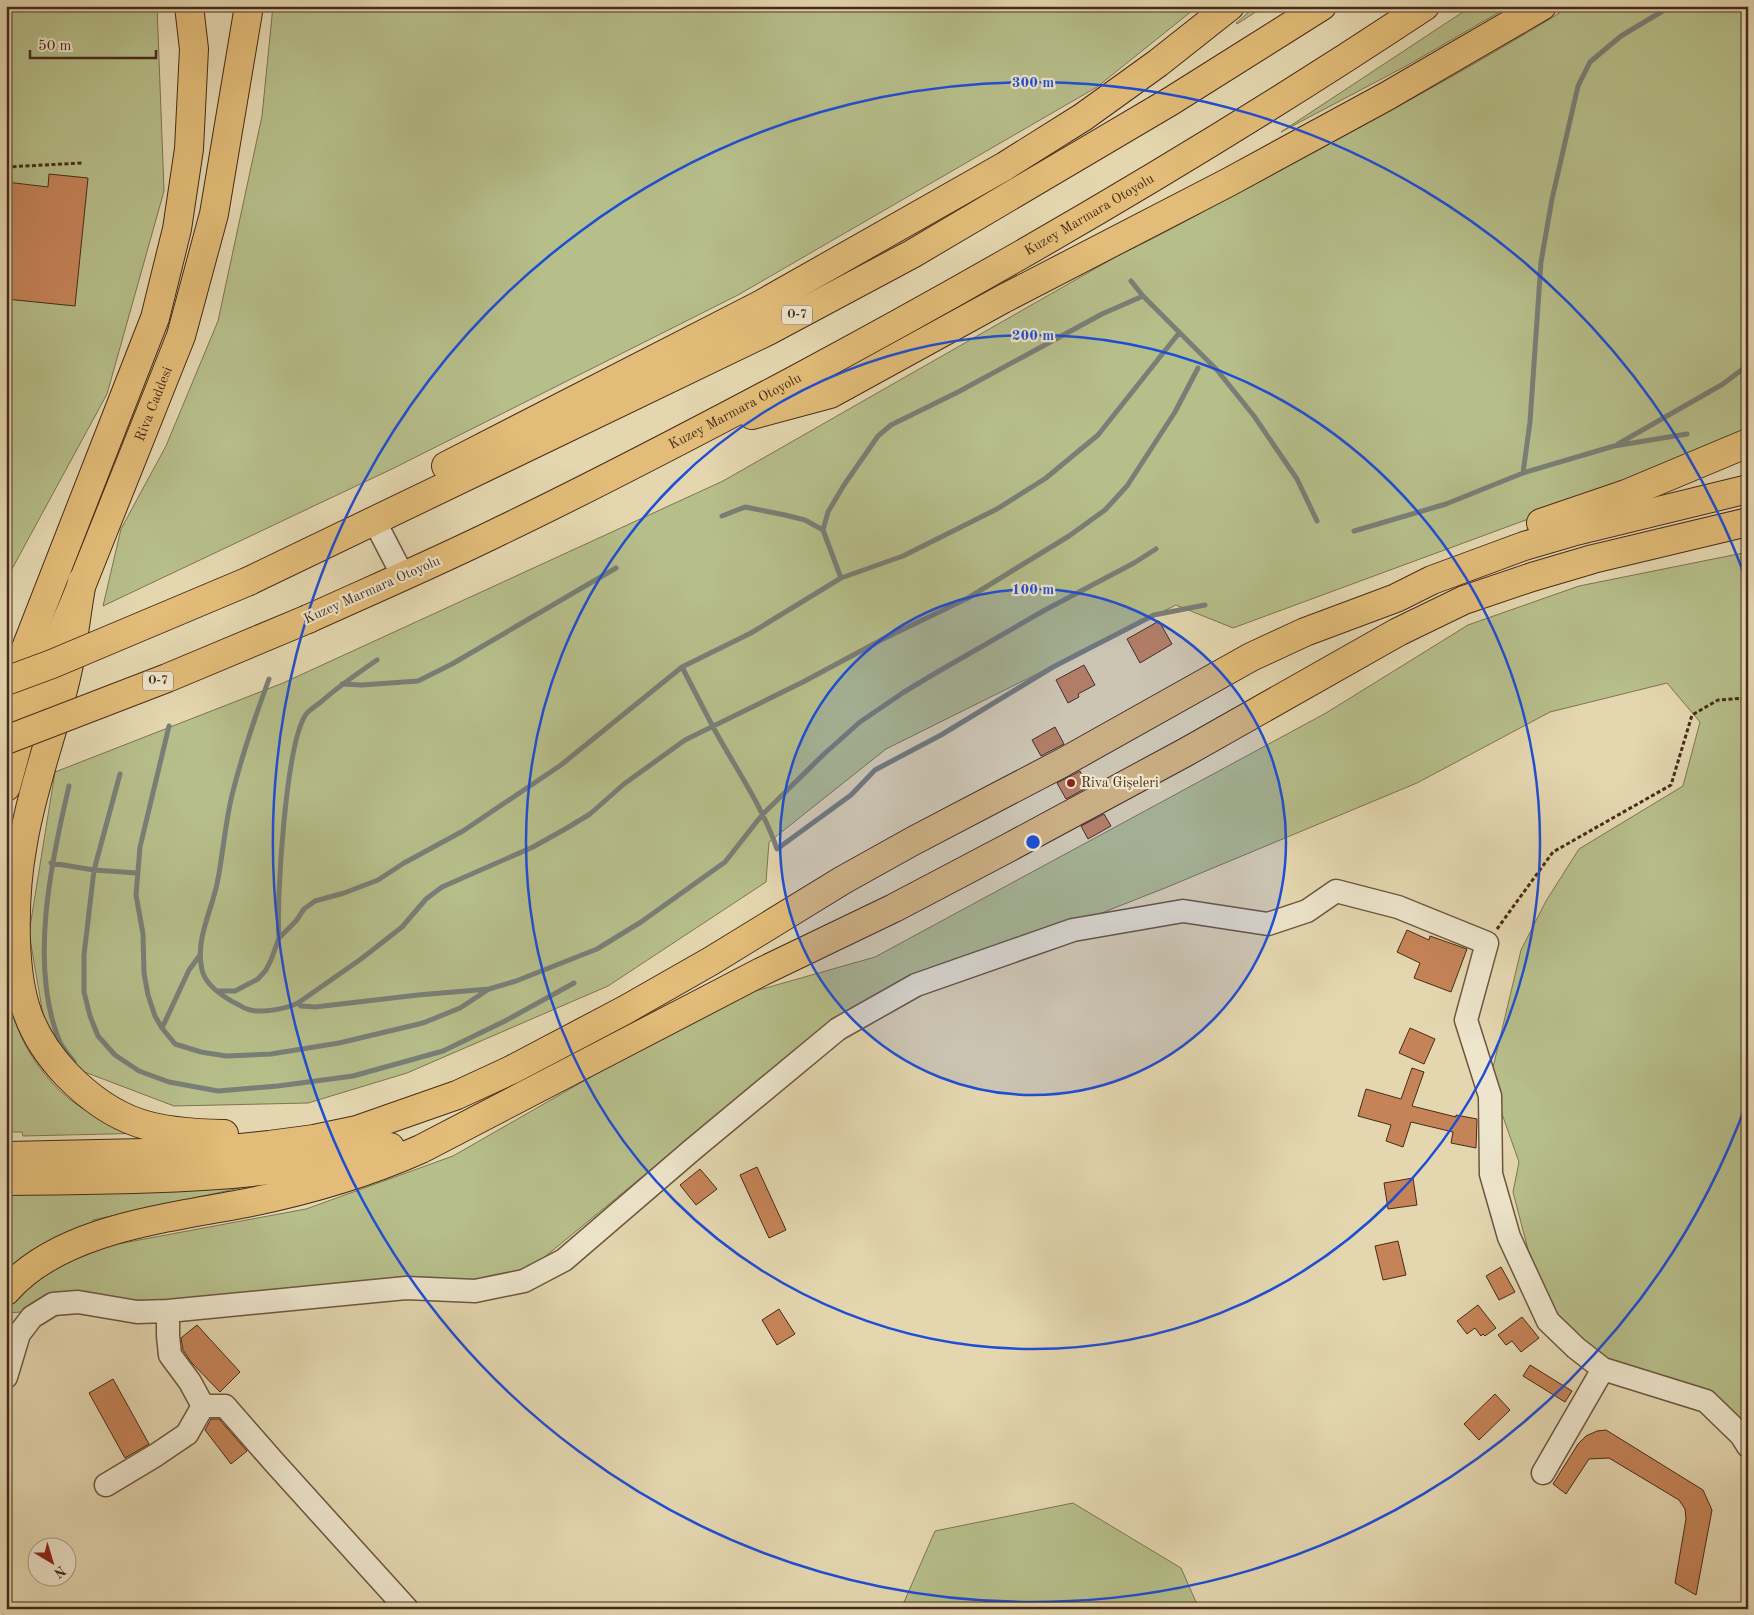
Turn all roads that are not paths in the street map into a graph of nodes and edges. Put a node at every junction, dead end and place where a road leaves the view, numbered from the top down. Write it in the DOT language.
graph roads {
  1 [pos="189,6"];
  2 [pos="198,6"];
  3 [pos="240,6"];
  4 [pos="249,6"];
  5 [pos="1230,6"];
  6 [pos="1322,6"];
  7 [pos="1425,6"];
  8 [pos="1542,6"];
  9 [pos="194,49"];
  10 [pos="237,85"];
  11 [pos="705,428"];
  12 [pos="1748,443"];
  13 [pos="1748,489"];
  14 [pos="374,520"];
  15 [pos="1748,522"];
  16 [pos="402,576"];
  17 [pos="82,581"];
  18 [pos="249,581"];
  19 [pos="1396,598"];
  20 [pos="6,681"];
  21 [pos="6,699"];
  22 [pos="6,740"];
  23 [pos="6,787"];
  24 [pos="619,1047"];
  25 [pos="423,1107"];
  26 [pos="6,1156"];
  27 [pos="26,1172"];
  28 [pos="6,1291"];
  29 [pos="168,1311"];
  30 [pos="1603,1369"];
  31 [pos="6,1376"];
  32 [pos="203,1406"];
  33 [pos="1748,1446"];
  34 [pos="1543,1473"];
  35 [pos="106,1485"];
  36 [pos="407,1609"];
  1 -- 9 [label="main road, Riva Caddesi"];
  2 -- 9 [label="main road"];
  3 -- 10 [label="main road"];
  4 -- 10 [label="main road, Riva Caddesi"];
  5 -- 18 [label="main road"];
  6 -- 14 [label="main road, O-7"];
  7 -- 11 [label="main road, Kuzey Marmara Otoyolu / O-7"];
  8 -- 11 [label="main road"];
  9 -- 21 [label="main road, Riva Caddesi"];
  10 -- 17 [label="main road, Riva Caddesi"];
  11 -- 16 [label="main road, Kuzey Marmara Otoyolu / O-7"];
  12 -- 19 [label="main road"];
  13 -- 19 [label="main road"];
  14 -- 16 [label="street"];
  14 -- 18 [label="main road, O-7"];
  15 -- 24 [label="main road"];
  16 -- 22 [label="main road, Kuzey Marmara Otoyolu / O-7, bridge"];
  17 -- 23 [label="main road, Riva Caddesi"];
  17 -- 25 [label="main road"];
  18 -- 20 [label="main road, O-7, bridge"];
  19 -- 25 [label="main road"];
  24 -- 27 [label="main road"];
  24 -- 28 [label="main road"];
  25 -- 27 [label="main road"];
  26 -- 27 [label="main road"];
  29 -- 30 [label="street"];
  29 -- 31 [label="street"];
  29 -- 32 [label="street"];
  30 -- 33 [label="street"];
  30 -- 34 [label="street"];
  32 -- 35 [label="street"];
  32 -- 36 [label="street"];
}
